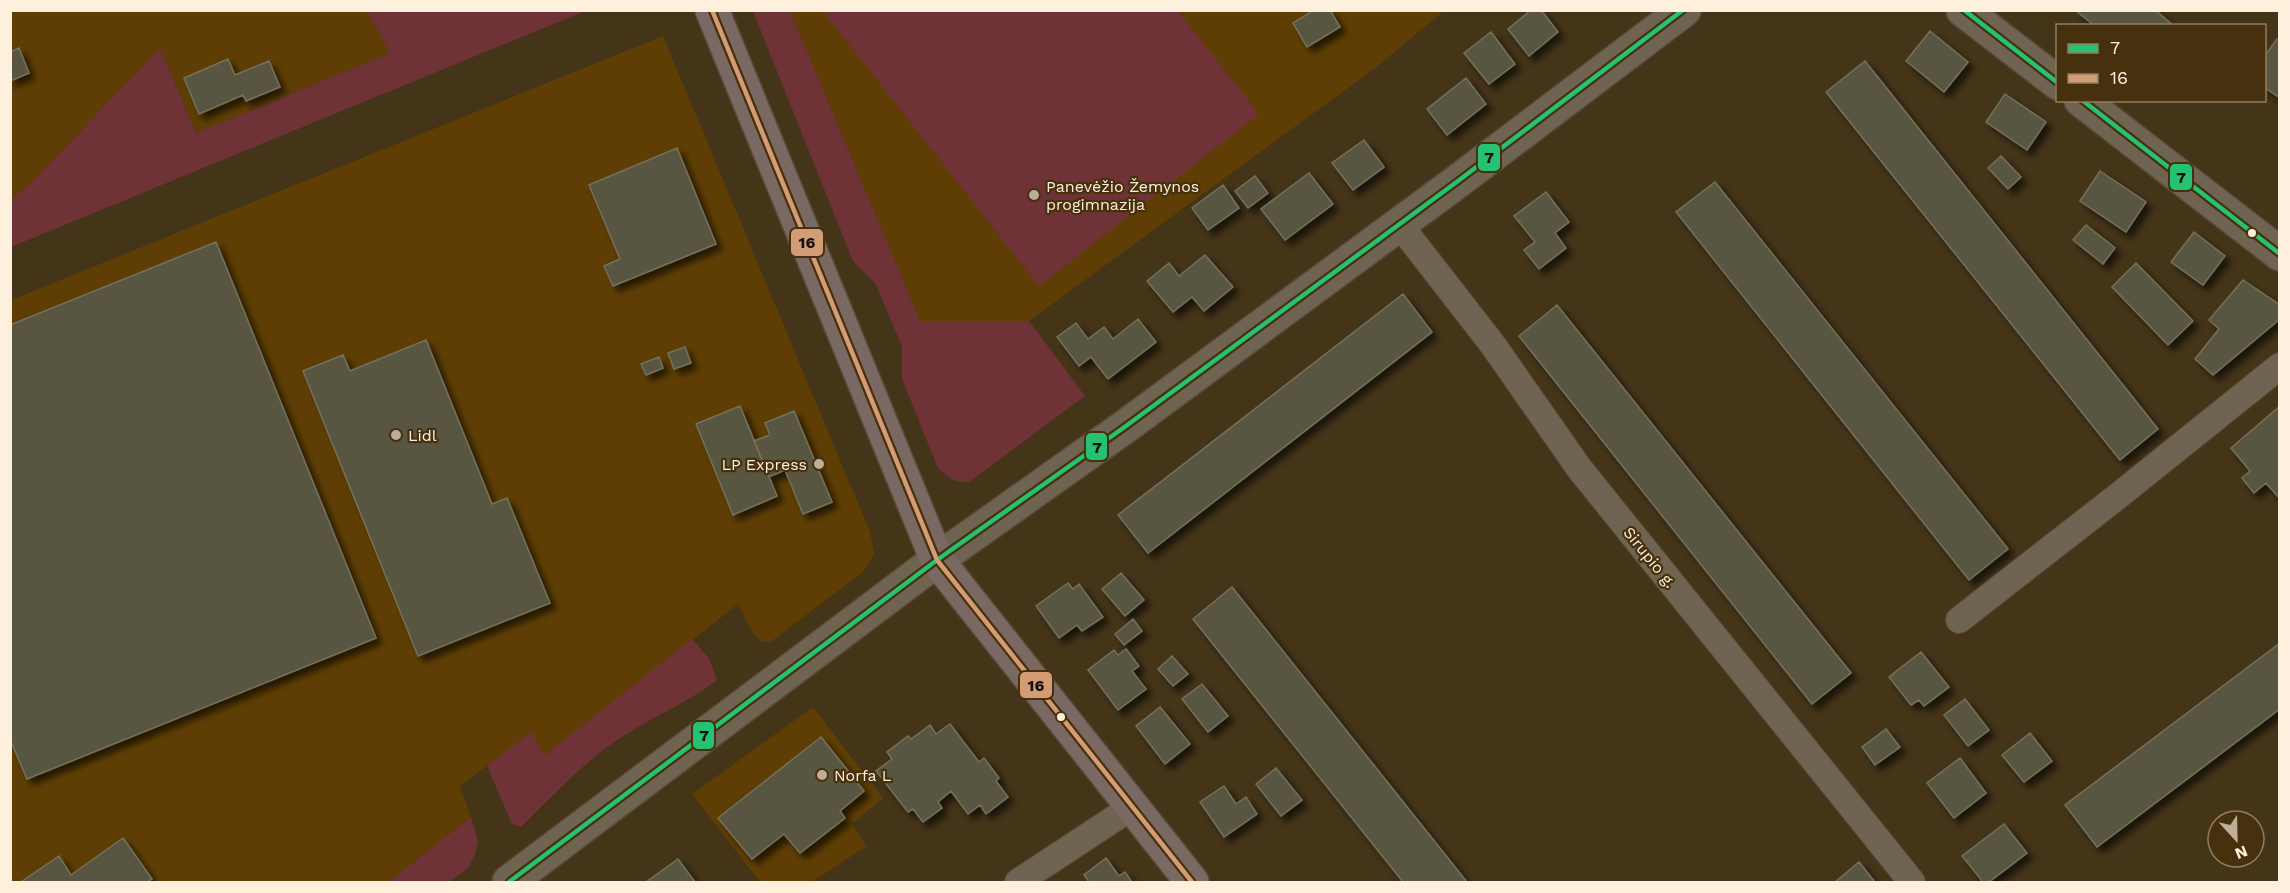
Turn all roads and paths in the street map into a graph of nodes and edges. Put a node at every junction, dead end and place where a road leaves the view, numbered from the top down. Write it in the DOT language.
graph roads {
  1 [pos="712,10"];
  2 [pos="1684,10"];
  3 [pos="1963,10"];
  4 [pos="2056,81"];
  5 [pos="2084,102"];
  6 [pos="1399,224"];
  7 [pos="2280,254"];
  8 [pos="2280,366"];
  9 [pos="937,560"];
  10 [pos="1959,620"];
  11 [pos="1132,807"];
  12 [pos="509,882"];
  13 [pos="1018,882"];
  14 [pos="1192,882"];
  15 [pos="1912,882"];
  1 -- 9 [label="highway"];
  2 -- 6 [label="main road"];
  3 -- 4 [label="main road"];
  5 -- 7 [label="main road"];
  6 -- 9 [label="main road"];
  6 -- 15 [label="street, Sirupio g."];
  8 -- 10 [label="street"];
  9 -- 11 [label="highway"];
  9 -- 12 [label="main road"];
  11 -- 13 [label="street"];
  11 -- 14 [label="highway"];
}
